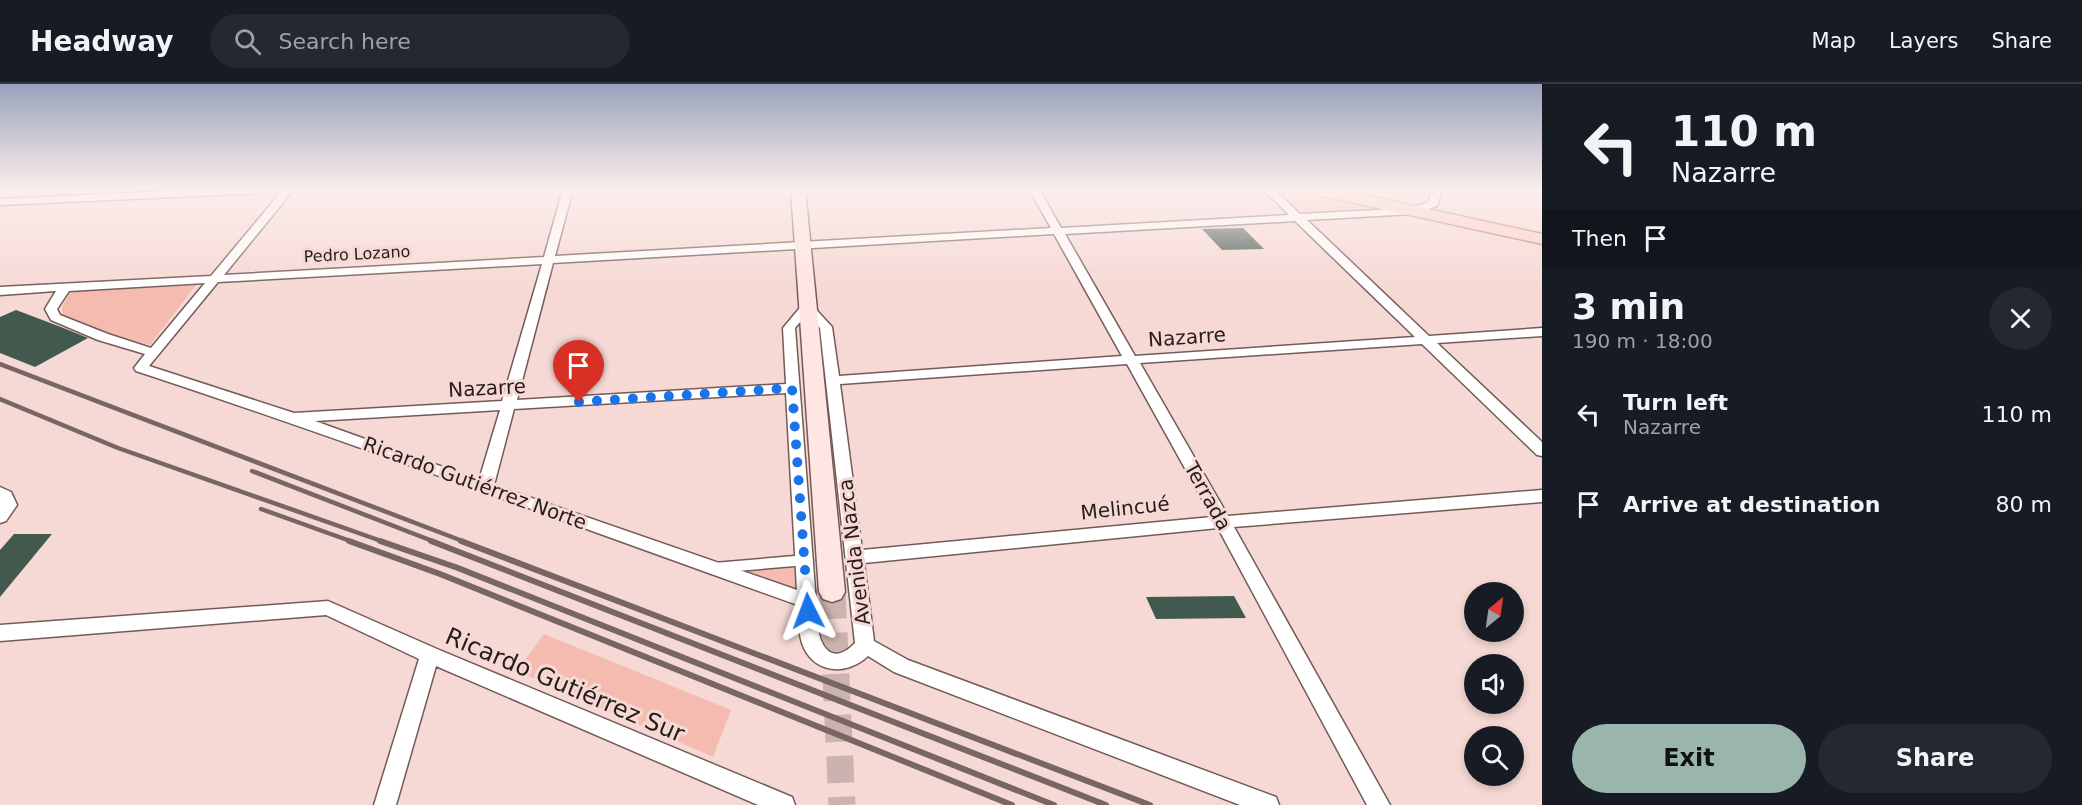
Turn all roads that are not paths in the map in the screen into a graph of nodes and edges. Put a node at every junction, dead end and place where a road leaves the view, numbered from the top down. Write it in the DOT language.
graph roads {
  1 [pos="261,223"];
  2 [pos="559,223"];
  3 [pos="801,223"];
  4 [pos="1053,223"];
  5 [pos="1217,223"];
  6 [pos="1301,223"];
  7 [pos="1467,223"];
  8 [pos="1526,223"];
  9 [pos="1542,227"];
  10 [pos="1058,232"];
  11 [pos="1542,239"];
  12 [pos="803,246"];
  13 [pos="549,260"];
  14 [pos="213,279"];
  15 [pos="65,287"];
  16 [pos="0,291"];
  17 [pos="807,306"];
  18 [pos="1542,332"];
  19 [pos="1425,340"];
  20 [pos="154,353"];
  21 [pos="1132,360"];
  22 [pos="834,380"];
  23 [pos="792,388"];
  24 [pos="508,406"];
  25 [pos="291,417"];
  26 [pos="1542,452"];
  27 [pos="485,489"];
  28 [pos="2,495"];
  29 [pos="1542,496"];
  30 [pos="0,517"];
  31 [pos="1223,522"];
  32 [pos="856,557"];
  33 [pos="806,560"];
  34 [pos="713,568"];
  35 [pos="832,592"];
  36 [pos="808,602"];
  37 [pos="0,633"];
  38 [pos="865,645"];
  39 [pos="430,655"];
  40 [pos="385,805"];
  41 [pos="784,805"];
  42 [pos="1268,805"];
  43 [pos="1379,805"];
  1 -- 14 [label="street"];
  2 -- 13 [label="street"];
  3 -- 12 [label="main road, Avenida Nazca"];
  4 -- 10 [label="street, Terrada"];
  5 -- 10 [label="street, Pedro Lozano"];
  6 -- 19 [label="street"];
  7 -- 11 [label="main road"];
  8 -- 9 [label="main road"];
  10 -- 12 [label="street, Pedro Lozano"];
  10 -- 21 [label="street, Terrada"];
  12 -- 13 [label="street, Pedro Lozano"];
  12 -- 17 [label="main road, Avenida Nazca"];
  13 -- 14 [label="street, Pedro Lozano"];
  13 -- 24 [label="street"];
  14 -- 15 [label="street, Pedro Lozano"];
  14 -- 20 [label="street"];
  15 -- 16 [label="street, Pedro Lozano"];
  15 -- 20 [label="street"];
  17 -- 22 [label="street, Avenida Nazca"];
  17 -- 23 [label="street, Avenida Nazca"];
  17 -- 35 [label="main road, Avenida Nazca"];
  18 -- 19 [label="street, Nazarre"];
  19 -- 21 [label="street, Nazarre"];
  19 -- 26 [label="street"];
  20 -- 25 [label="street, Ricardo Gutiérrez Norte"];
  21 -- 22 [label="street, Nazarre"];
  21 -- 31 [label="street, Terrada"];
  22 -- 32 [label="street, Avenida Nazca"];
  23 -- 24 [label="street, Nazarre"];
  23 -- 33 [label="street, Avenida Nazca"];
  24 -- 25 [label="street, Nazarre"];
  24 -- 27 [label="street"];
  25 -- 27 [label="street, Ricardo Gutiérrez Norte"];
  27 -- 34 [label="street, Ricardo Gutiérrez Norte"];
  28 -- 30 [label="street"];
  29 -- 31 [label="street, Melincué"];
  31 -- 32 [label="street, Melincué"];
  31 -- 43 [label="street, Terrada"];
  32 -- 38 [label="street, Avenida Nazca"];
  33 -- 34 [label="street"];
  33 -- 36 [label="street, Avenida Nazca"];
  34 -- 36 [label="street, Ricardo Gutiérrez Norte"];
  36 -- 38 [label="street, Avenida Nazca"];
  37 -- 39 [label="street, Ricardo Gutiérrez Sur"];
  38 -- 42 [label="street"];
  39 -- 40 [label="street"];
  39 -- 41 [label="street, Ricardo Gutiérrez Sur"];
}
